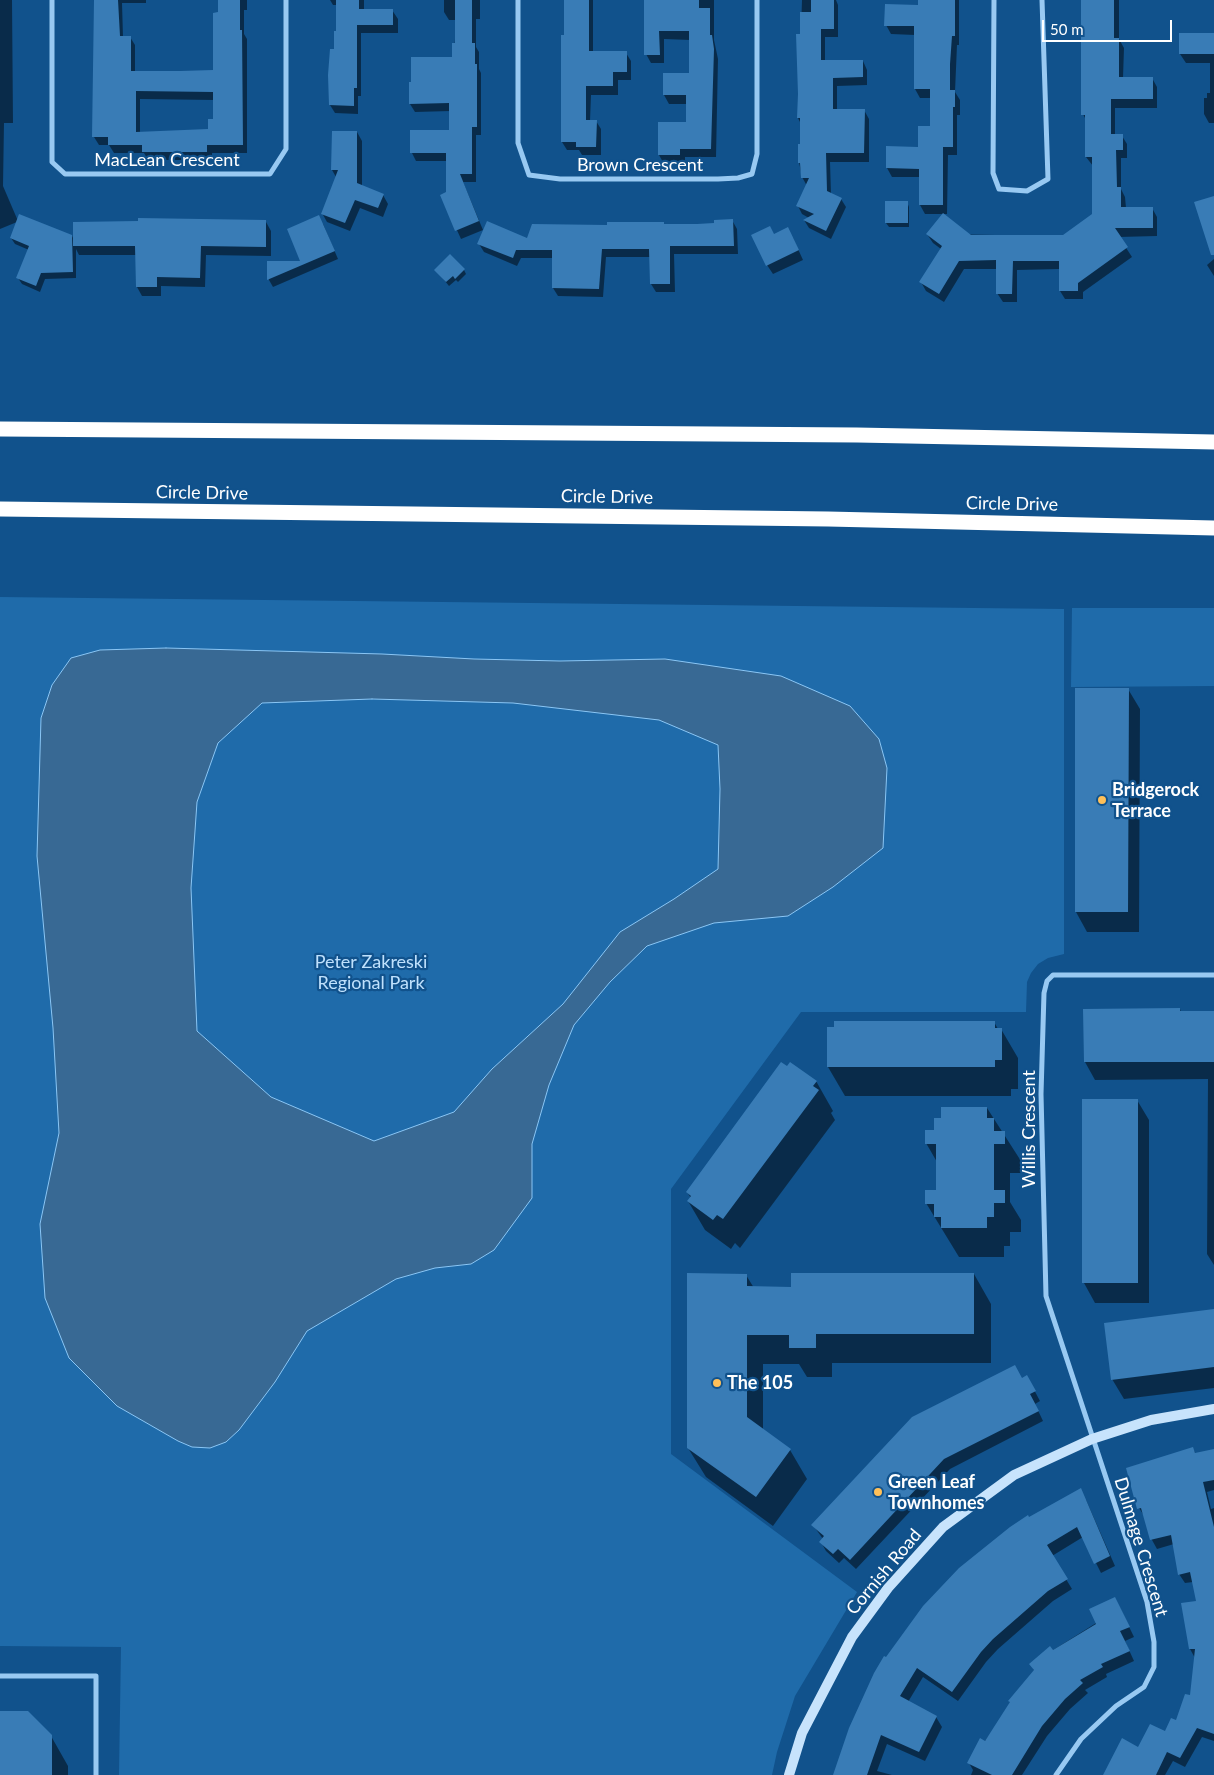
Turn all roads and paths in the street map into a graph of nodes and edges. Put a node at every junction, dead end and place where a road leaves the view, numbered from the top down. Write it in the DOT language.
graph roads {
  1 [pos="52,0"];
  2 [pos="286,0"];
  3 [pos="518,0"];
  4 [pos="756,0"];
  5 [pos="994,0"];
  6 [pos="1042,0"];
  7 [pos="0,429"];
  8 [pos="1214,442"];
  9 [pos="0,510"];
  10 [pos="1214,528"];
  11 [pos="1214,975"];
  12 [pos="1214,1409"];
  13 [pos="1092,1439"];
  14 [pos="0,1676"];
  15 [pos="96,1775"];
  16 [pos="789,1775"];
  17 [pos="1056,1775"];
  1 -- 2 [label="street, MacLean Crescent"];
  3 -- 4 [label="street, Brown Crescent"];
  5 -- 6 [label="street"];
  7 -- 8 [label="highway"];
  9 -- 10 [label="highway, Circle Drive"];
  11 -- 13 [label="street, Willis Crescent"];
  12 -- 13 [label="street, Cornish Road"];
  13 -- 16 [label="street, Cornish Road"];
  13 -- 17 [label="street, Dulmage Crescent"];
  14 -- 15 [label="street"];
}
